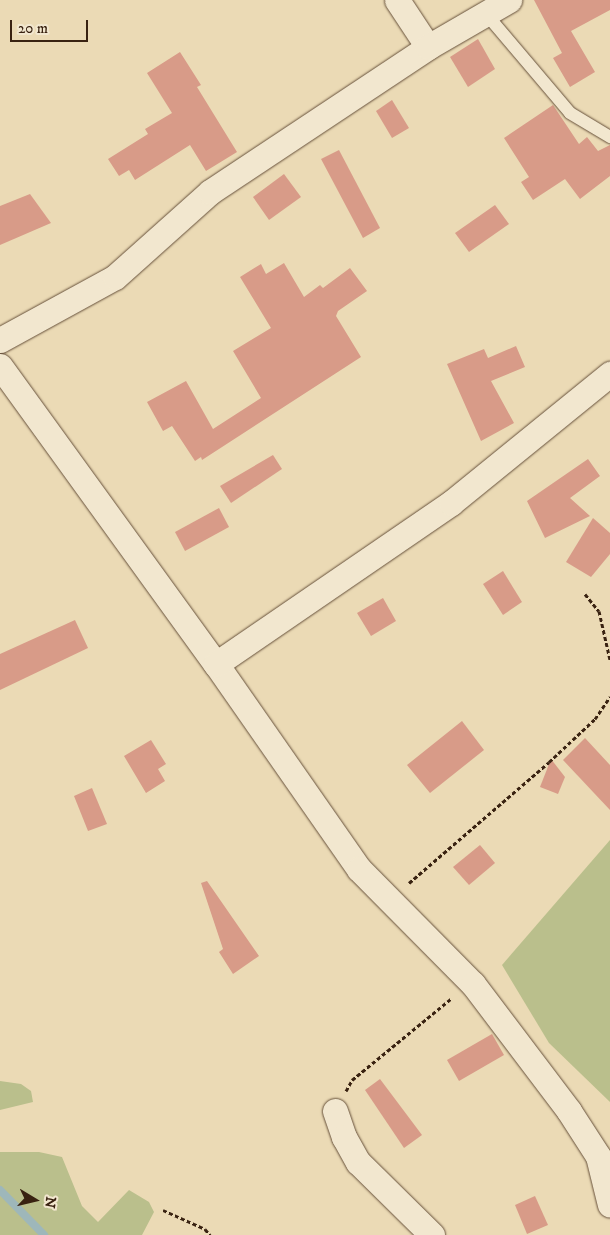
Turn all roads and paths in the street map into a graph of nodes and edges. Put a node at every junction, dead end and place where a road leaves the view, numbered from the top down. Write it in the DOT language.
graph roads {
  1 [pos="397,0"];
  2 [pos="509,0"];
  3 [pos="487,15"];
  4 [pos="428,47"];
  5 [pos="610,137"];
  6 [pos="0,340"];
  7 [pos="0,366"];
  8 [pos="610,374"];
  9 [pos="585,594"];
  10 [pos="610,660"];
  11 [pos="216,664"];
  12 [pos="610,697"];
  13 [pos="389,899"];
  14 [pos="473,984"];
  15 [pos="335,1111"];
  16 [pos="610,1205"];
  17 [pos="163,1210"];
  18 [pos="210,1235"];
  19 [pos="432,1235"];
  1 -- 4 [label="street"];
  2 -- 3 [label="street"];
  3 -- 4 [label="street"];
  3 -- 5 [label="lane"];
  4 -- 6 [label="street"];
  7 -- 11 [label="street"];
  8 -- 11 [label="street"];
  9 -- 10 [label="path"];
  11 -- 13 [label="street"];
  12 -- 13 [label="path"];
  13 -- 14 [label="street"];
  14 -- 15 [label="path"];
  14 -- 16 [label="street"];
  15 -- 19 [label="street"];
  17 -- 18 [label="path"];
}
